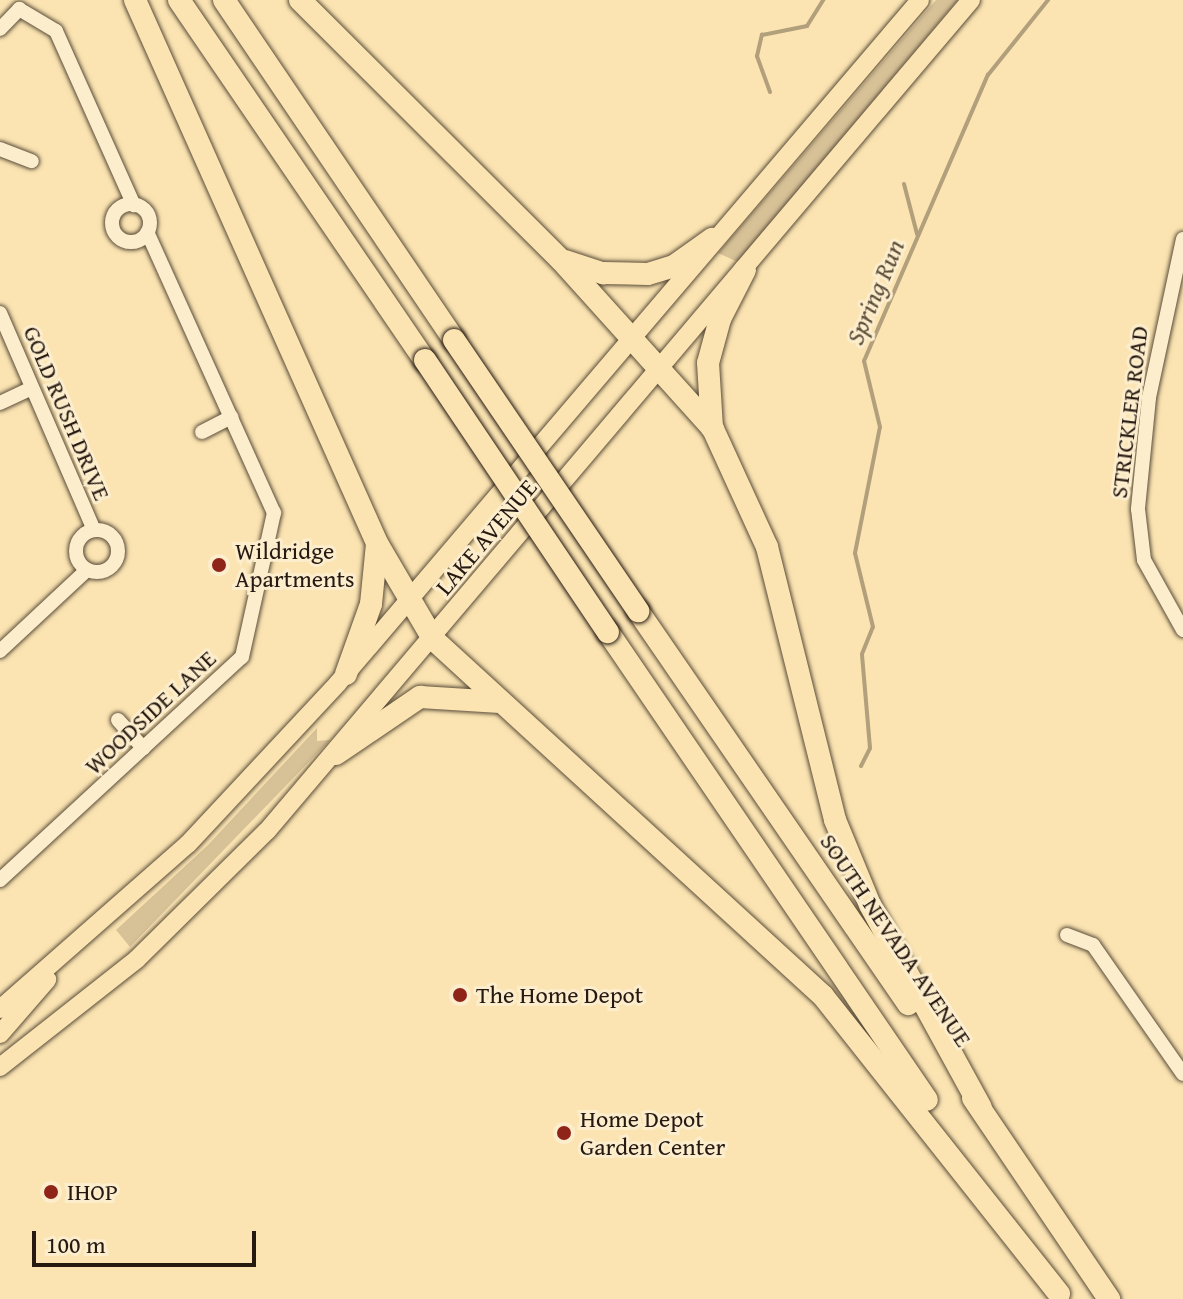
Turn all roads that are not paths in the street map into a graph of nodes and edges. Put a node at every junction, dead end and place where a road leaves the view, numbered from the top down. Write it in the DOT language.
graph roads {
  1 [pos="135,0"];
  2 [pos="179,0"];
  3 [pos="224,0"];
  4 [pos="300,0"];
  5 [pos="920,0"];
  6 [pos="971,0"];
  7 [pos="0,29"];
  8 [pos="0,149"];
  9 [pos="32,161"];
  10 [pos="134,205"];
  11 [pos="147,232"];
  12 [pos="712,239"];
  13 [pos="1183,239"];
  14 [pos="561,260"];
  15 [pos="745,270"];
  16 [pos="0,313"];
  17 [pos="634,336"];
  18 [pos="660,367"];
  19 [pos="32,388"];
  20 [pos="0,403"];
  21 [pos="231,417"];
  22 [pos="713,429"];
  23 [pos="202,432"];
  24 [pos="94,530"];
  25 [pos="377,543"];
  26 [pos="87,570"];
  27 [pos="409,602"];
  28 [pos="1183,630"];
  29 [pos="433,639"];
  30 [pos="0,651"];
  31 [pos="346,674"];
  32 [pos="500,702"];
  33 [pos="118,720"];
  34 [pos="143,748"];
  35 [pos="336,754"];
  36 [pos="0,880"];
  37 [pos="1067,935"];
  38 [pos="71,949"];
  39 [pos="0,1009"];
  40 [pos="0,1034"];
  41 [pos="0,1067"];
  42 [pos="1183,1074"];
  43 [pos="981,1108"];
  44 [pos="1061,1297"];
  45 [pos="1109,1299"];
  1 -- 25 [label="highway"];
  2 -- 44 [label="highway, bridge"];
  3 -- 43 [label="highway, SOUTH NEVADA AVENUE, bridge"];
  4 -- 14 [label="highway"];
  5 -- 12 [label="main road, LAKE AVENUE"];
  6 -- 15 [label="main road, LAKE AVENUE"];
  7 -- 10 [label="street"];
  8 -- 9 [label="street"];
  10 -- 11 [label="street"];
  10 -- 11 [label="street"];
  11 -- 21 [label="street, WOODSIDE LANE"];
  12 -- 14 [label="highway"];
  12 -- 17 [label="main road, LAKE AVENUE"];
  13 -- 28 [label="street, STRICKLER ROAD"];
  14 -- 17 [label="highway"];
  15 -- 18 [label="main road, LAKE AVENUE"];
  15 -- 22 [label="highway"];
  16 -- 19 [label="street, GOLD RUSH DRIVE"];
  17 -- 18 [label="highway"];
  17 -- 27 [label="main road, LAKE AVENUE"];
  18 -- 22 [label="highway"];
  18 -- 29 [label="main road, LAKE AVENUE"];
  19 -- 20 [label="street"];
  19 -- 24 [label="street, GOLD RUSH DRIVE"];
  21 -- 23 [label="street"];
  21 -- 34 [label="street, WOODSIDE LANE"];
  22 -- 43 [label="highway"];
  24 -- 26 [label="street"];
  24 -- 26 [label="street"];
  25 -- 27 [label="highway"];
  25 -- 31 [label="highway"];
  26 -- 30 [label="street"];
  27 -- 29 [label="highway"];
  27 -- 31 [label="main road, LAKE AVENUE"];
  29 -- 32 [label="highway"];
  29 -- 35 [label="main road, LAKE AVENUE"];
  31 -- 38 [label="main road, LAKE AVENUE"];
  32 -- 35 [label="highway"];
  32 -- 44 [label="highway"];
  33 -- 34 [label="street"];
  34 -- 36 [label="street, WOODSIDE LANE"];
  35 -- 41 [label="main road, LAKE AVENUE"];
  37 -- 42 [label="street"];
  38 -- 39 [label="main road, LAKE AVENUE"];
  38 -- 40 [label="main road"];
  43 -- 45 [label="highway, SOUTH NEVADA AVENUE"];
}
